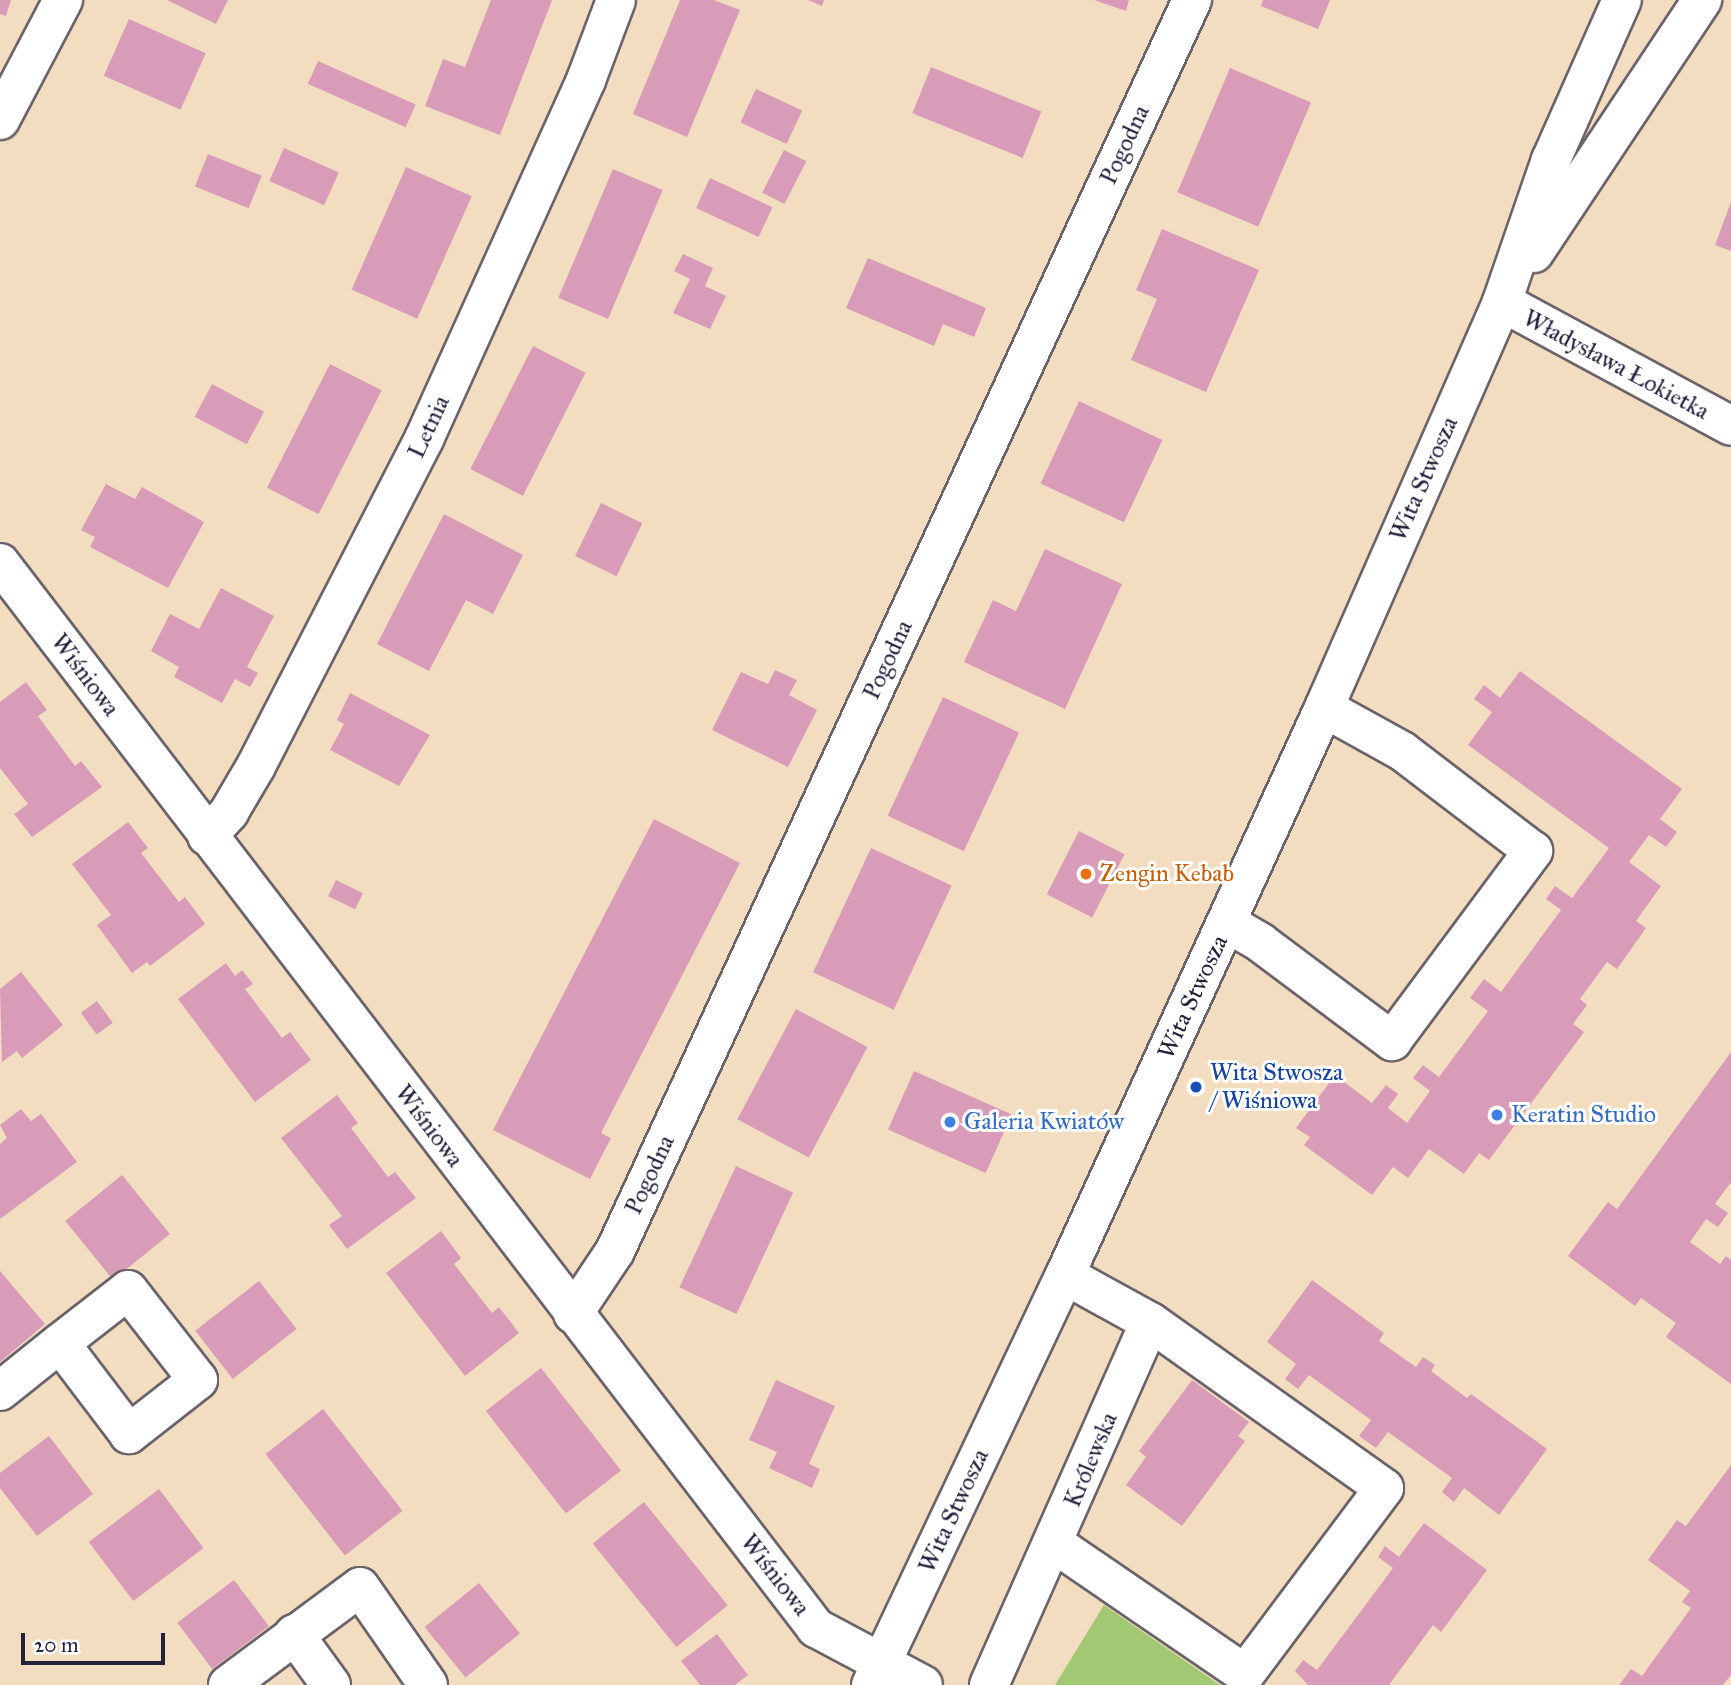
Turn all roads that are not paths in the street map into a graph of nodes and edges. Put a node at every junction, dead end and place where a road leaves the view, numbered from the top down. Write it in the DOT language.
graph roads {
  1 [pos="64,0"];
  2 [pos="617,0"];
  3 [pos="1192,0"];
  4 [pos="1622,0"];
  5 [pos="1702,0"];
  6 [pos="0,120"];
  7 [pos="1502,302"];
  8 [pos="1731,426"];
  9 [pos="0,563"];
  10 [pos="1324,708"];
  11 [pos="207,836"];
  12 [pos="1227,923"];
  13 [pos="1065,1275"];
  14 [pos="573,1314"];
  15 [pos="1150,1322"];
  16 [pos="60,1343"];
  17 [pos="0,1391"];
  18 [pos="1055,1544"];
  19 [pos="294,1634"];
  20 [pos="876,1675"];
  21 [pos="228,1685"];
  22 [pos="331,1685"];
  23 [pos="428,1685"];
  24 [pos="923,1685"];
  25 [pos="989,1685"];
  1 -- 6 [label="street"];
  2 -- 11 [label="street, Letnia"];
  3 -- 14 [label="street, Pogodna"];
  4 -- 7 [label="street, Wita Stwosza"];
  5 -- 7 [label="street, Wita Stwosza"];
  7 -- 8 [label="street, Władysława Łokietka"];
  7 -- 10 [label="street, Wita Stwosza"];
  9 -- 11 [label="street, Wiśniowa"];
  10 -- 12 [label="street, Wita Stwosza"];
  10 -- 12 [label="street"];
  11 -- 14 [label="street, Wiśniowa"];
  12 -- 13 [label="street, Wita Stwosza"];
  13 -- 15 [label="street"];
  13 -- 20 [label="street, Wita Stwosza"];
  14 -- 20 [label="street, Wiśniowa"];
  15 -- 18 [label="street, Królewska"];
  15 -- 18 [label="street"];
  16 -- 17 [label="street"];
  18 -- 25 [label="street, Królewska"];
  19 -- 21 [label="street"];
  19 -- 22 [label="street"];
  19 -- 23 [label="street"];
  20 -- 24 [label="street, Wiśniowa"];
}
